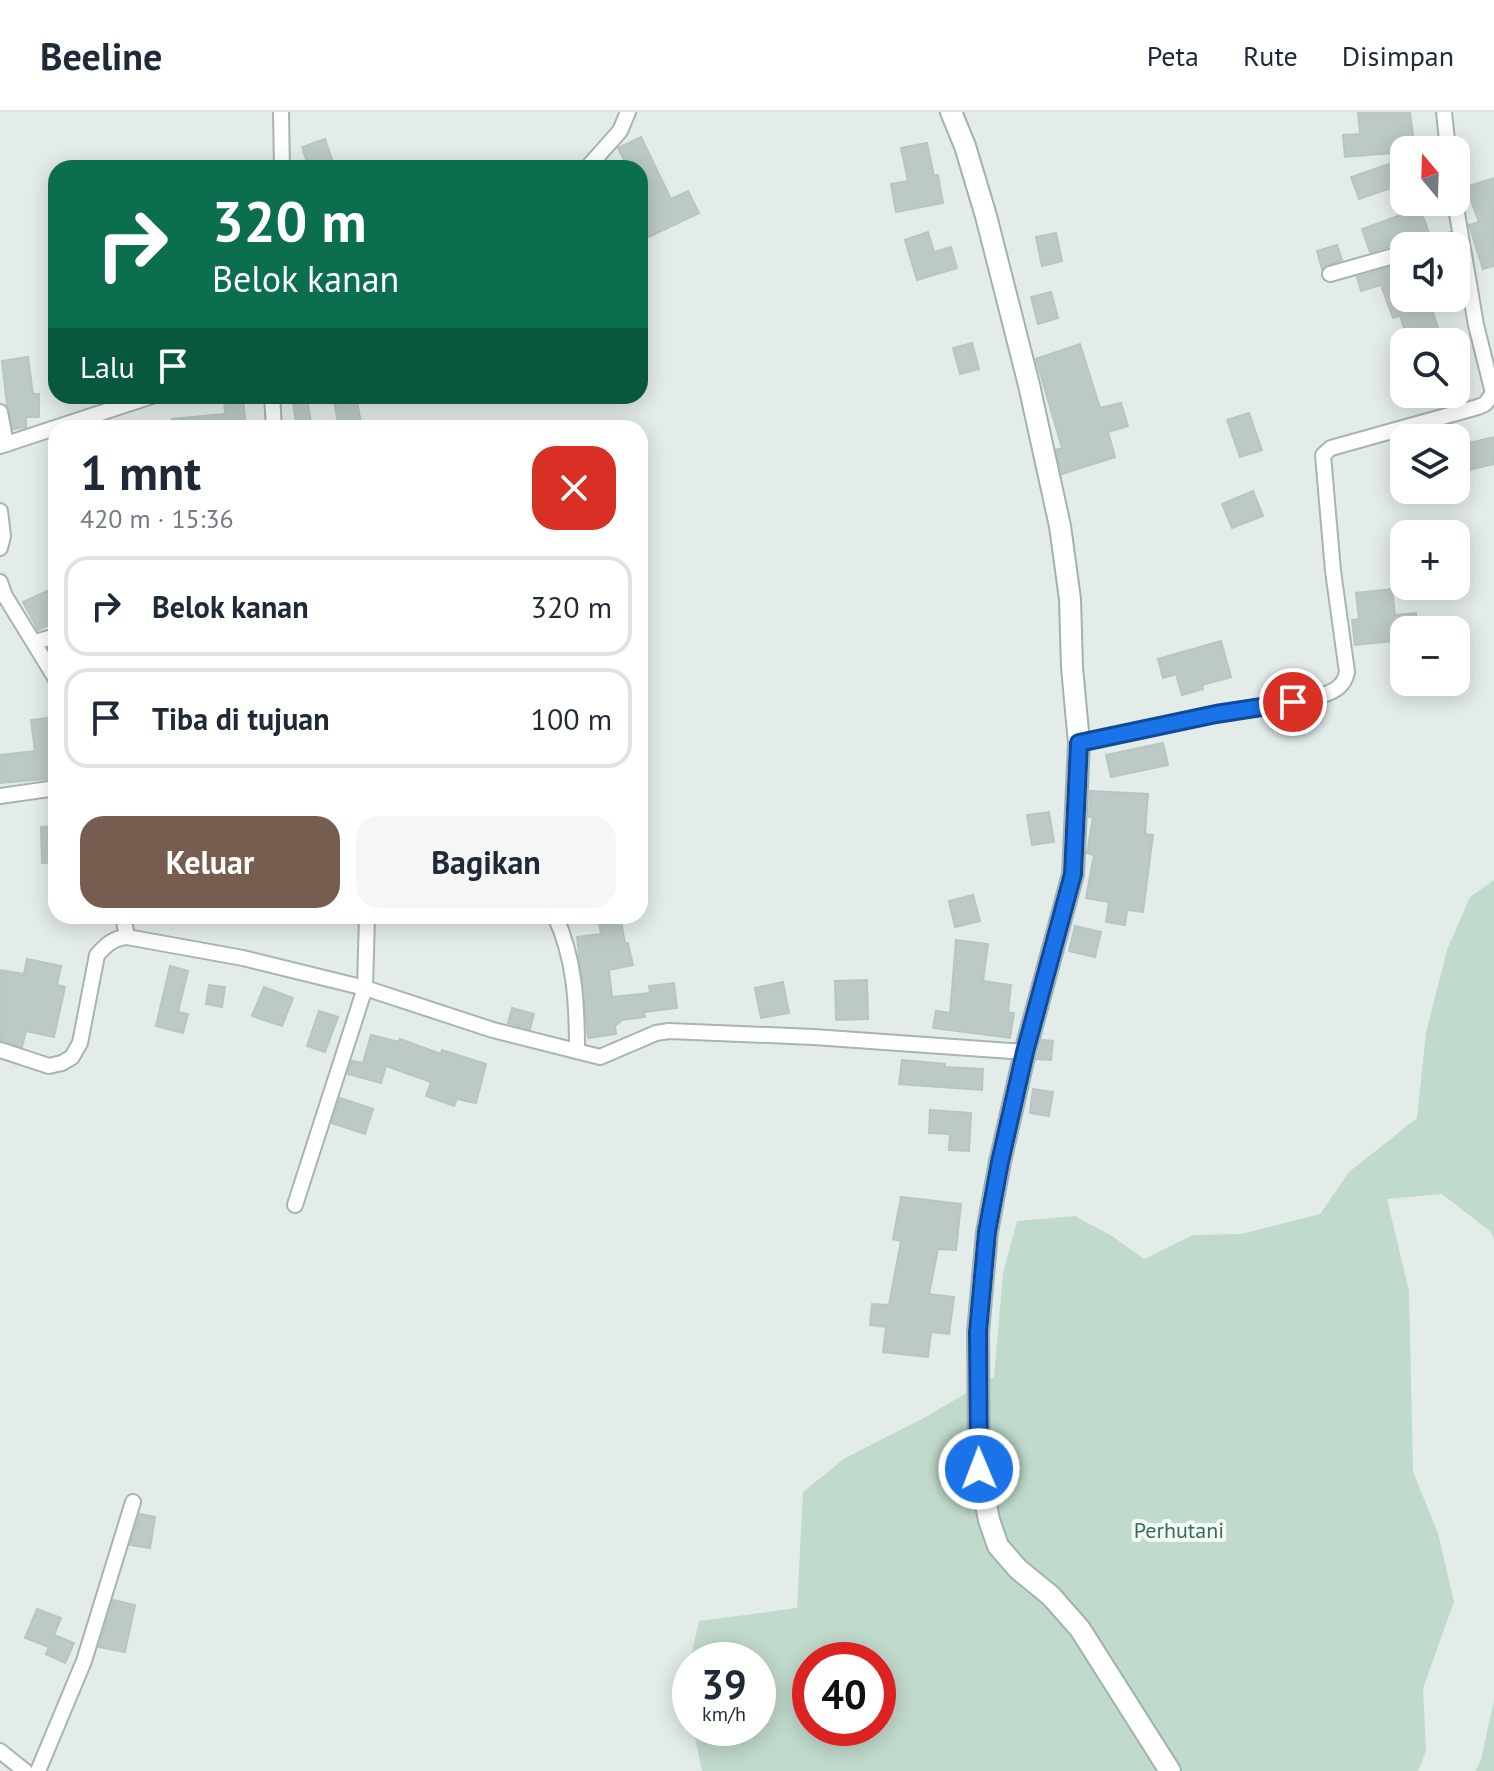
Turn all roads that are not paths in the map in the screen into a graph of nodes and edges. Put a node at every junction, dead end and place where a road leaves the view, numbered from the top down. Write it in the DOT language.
graph roads {
  1 [pos="281,112"];
  2 [pos="628,112"];
  3 [pos="951,112"];
  4 [pos="1444,112"];
  5 [pos="1447,136"];
  6 [pos="282,160"];
  7 [pos="594,160"];
  8 [pos="1390,257"];
  9 [pos="1330,274"];
  10 [pos="1470,292"];
  11 [pos="128,404"];
  12 [pos="0,412"];
  13 [pos="79,420"];
  14 [pos="48,430"];
  15 [pos="3,445"];
  16 [pos="0,511"];
  17 [pos="0,548"];
  18 [pos="0,582"];
  19 [pos="48,638"];
  20 [pos="35,642"];
  21 [pos="48,665"];
  22 [pos="1079,743"];
  23 [pos="48,789"];
  24 [pos="0,796"];
  25 [pos="125,924"];
  26 [pos="367,924"];
  27 [pos="559,924"];
  28 [pos="127,937"];
  29 [pos="365,988"];
  30 [pos="0,1050"];
  31 [pos="577,1051"];
  32 [pos="1025,1052"];
  33 [pos="295,1205"];
  34 [pos="133,1502"];
  35 [pos="0,1751"];
  36 [pos="25,1771"];
  37 [pos="38,1771"];
  38 [pos="1170,1771"];
  1 -- 6 [label="street"];
  2 -- 7 [label="street"];
  3 -- 22 [label="street"];
  4 -- 5 [label="street"];
  8 -- 9 [label="street"];
  10 -- 22 [label="street"];
  11 -- 13 [label="street"];
  12 -- 15 [label="street"];
  14 -- 15 [label="street"];
  16 -- 17 [label="street"];
  18 -- 20 [label="street"];
  19 -- 20 [label="street"];
  20 -- 21 [label="street"];
  22 -- 32 [label="street"];
  23 -- 24 [label="street"];
  25 -- 28 [label="street"];
  26 -- 29 [label="street"];
  27 -- 31 [label="street"];
  28 -- 29 [label="street"];
  28 -- 30 [label="street"];
  29 -- 31 [label="street"];
  29 -- 33 [label="street"];
  31 -- 32 [label="street"];
  32 -- 38 [label="street"];
  34 -- 37 [label="street"];
  35 -- 36 [label="street"];
}
